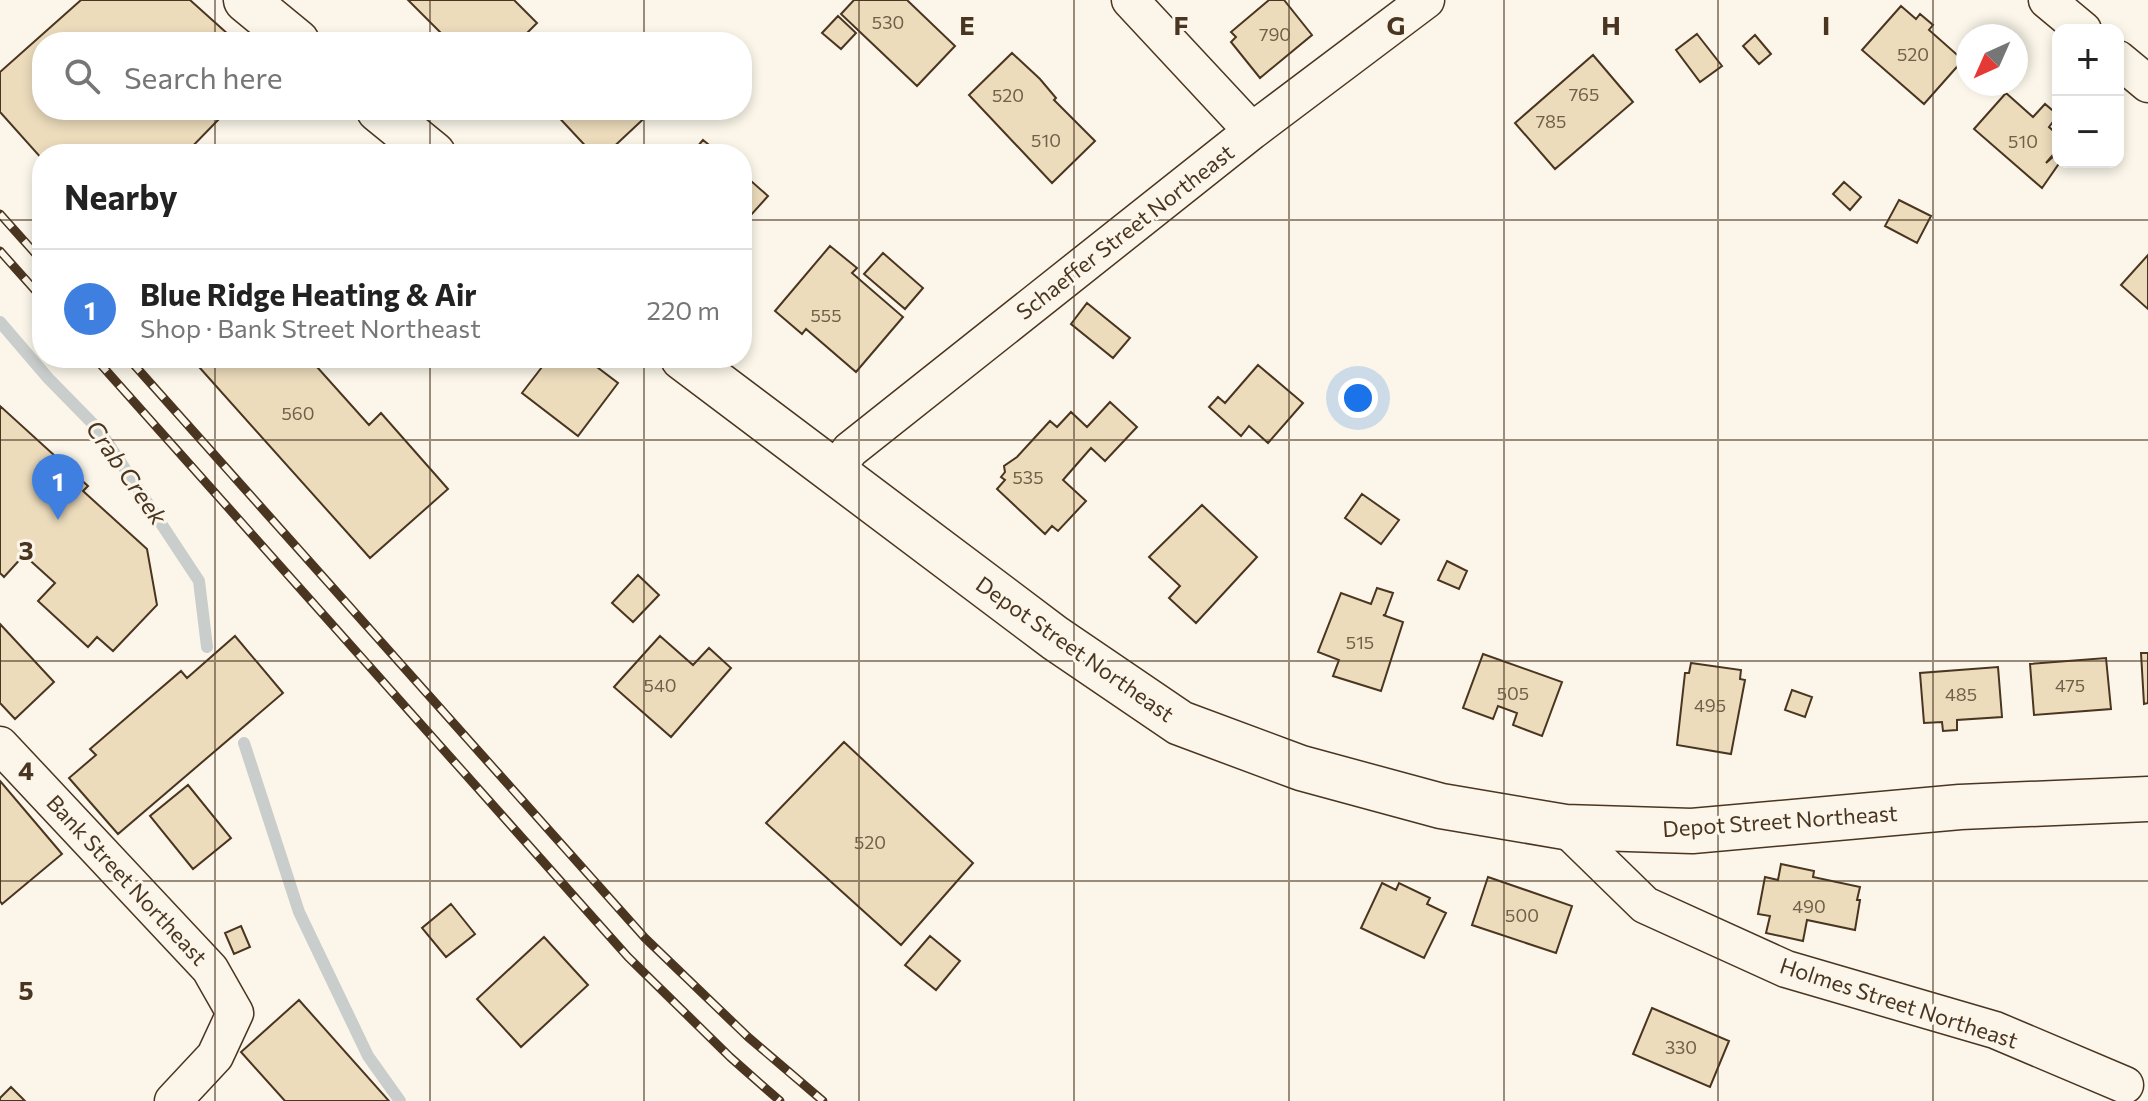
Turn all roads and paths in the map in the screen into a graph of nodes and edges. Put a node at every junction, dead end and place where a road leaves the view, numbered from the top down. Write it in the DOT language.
graph roads {
  1 [pos="246,0"];
  2 [pos="1130,0"];
  3 [pos="1426,0"];
  4 [pos="2047,0"];
  5 [pos="2076,24"];
  6 [pos="285,32"];
  7 [pos="2124,64"];
  8 [pos="2148,84"];
  9 [pos="391,120"];
  10 [pos="1252,131"];
  11 [pos="421,144"];
  12 [pos="696,368"];
  13 [pos="833,473"];
  14 [pos="0,745"];
  15 [pos="2148,799"];
  16 [pos="1565,827"];
  17 [pos="2125,1085"];
  18 [pos="173,1101"];
  1 -- 6 [label="street"];
  2 -- 10 [label="street"];
  3 -- 10 [label="street, Schaeffer Street Northeast"];
  4 -- 5 [label="street"];
  7 -- 8 [label="street"];
  9 -- 11 [label="street"];
  10 -- 13 [label="street, Schaeffer Street Northeast"];
  12 -- 13 [label="street, Depot Street Northeast"];
  13 -- 16 [label="street, Depot Street Northeast"];
  14 -- 18 [label="street, Bank Street Northeast"];
  15 -- 16 [label="street, Depot Street Northeast"];
  16 -- 17 [label="street, Holmes Street Northeast"];
}
